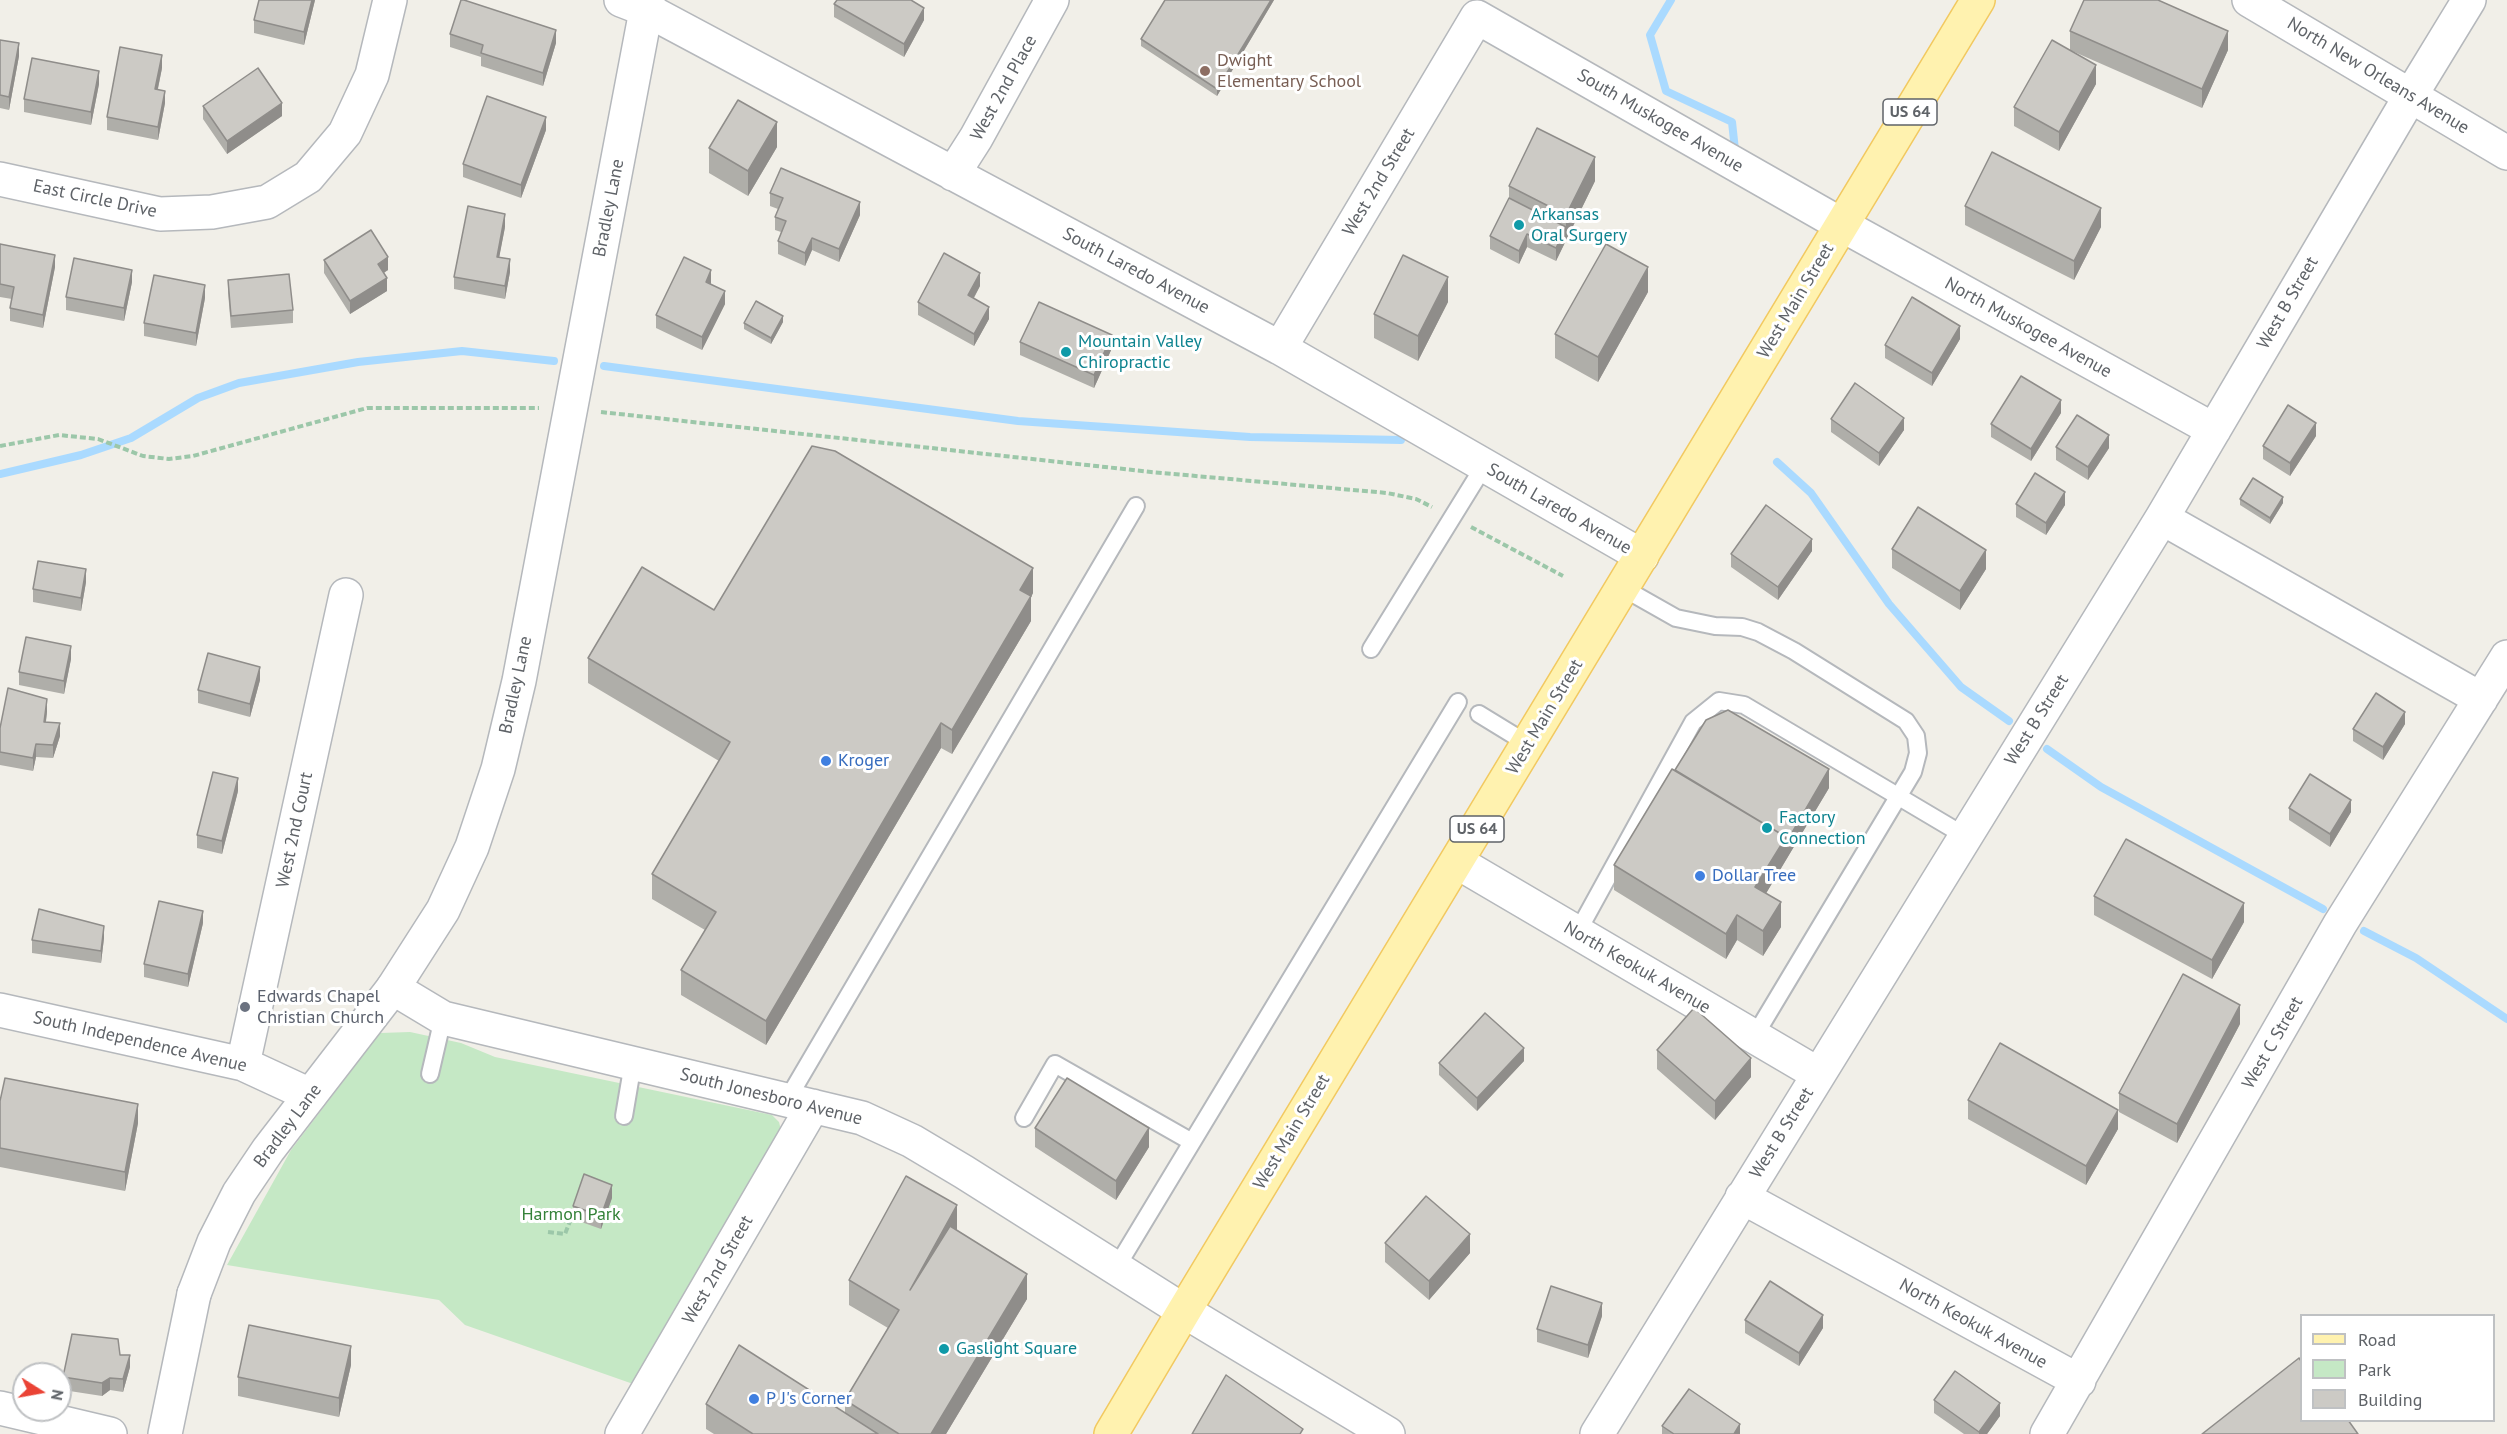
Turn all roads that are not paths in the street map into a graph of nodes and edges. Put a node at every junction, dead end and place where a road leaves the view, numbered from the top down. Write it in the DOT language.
graph roads {
  1 [pos="390,0"];
  2 [pos="1052,0"];
  3 [pos="1978,0"];
  4 [pos="2249,0"];
  5 [pos="2469,0"];
  6 [pos="639,3"];
  7 [pos="1477,17"];
  8 [pos="2411,95"];
  9 [pos="2507,153"];
  10 [pos="953,174"];
  11 [pos="0,179"];
  12 [pos="1842,225"];
  13 [pos="1280,348"];
  14 [pos="2214,430"];
  15 [pos="1484,466"];
  16 [pos="1136,506"];
  17 [pos="2162,518"];
  18 [pos="1642,556"];
  19 [pos="1623,588"];
  20 [pos="346,595"];
  21 [pos="1371,649"];
  22 [pos="2507,657"];
  23 [pos="2481,699"];
  24 [pos="1458,702"];
  25 [pos="1479,714"];
  26 [pos="1528,744"];
  27 [pos="1899,797"];
  28 [pos="1965,836"];
  29 [pos="1457,862"];
  30 [pos="1577,933"];
  31 [pos="393,988"];
  32 [pos="0,1010"];
  33 [pos="443,1018"];
  34 [pos="1754,1037"];
  35 [pos="633,1063"];
  36 [pos="243,1064"];
  37 [pos="430,1074"];
  38 [pos="1818,1074"];
  39 [pos="310,1095"];
  40 [pos="800,1103"];
  41 [pos="624,1116"];
  42 [pos="1024,1118"];
  43 [pos="1192,1142"];
  44 [pos="1742,1197"];
  45 [pos="1116,1268"];
  46 [pos="1184,1311"];
  47 [pos="2079,1381"];
  48 [pos="0,1408"];
  49 [pos="110,1434"];
  50 [pos="165,1434"];
  51 [pos="623,1434"];
  52 [pos="1111,1434"];
  53 [pos="1388,1434"];
  54 [pos="1597,1434"];
  55 [pos="2047,1434"];
  1 -- 11 [label="street, East Circle Drive"];
  2 -- 10 [label="street, West 2nd Place"];
  3 -- 12 [label="main road, West Main Street / US 64"];
  4 -- 8 [label="street, North New Orleans Avenue"];
  5 -- 8 [label="street, West B Street"];
  6 -- 10 [label="street, South Laredo Avenue"];
  6 -- 31 [label="street, Bradley Lane"];
  7 -- 12 [label="street, South Muskogee Avenue"];
  7 -- 13 [label="street, West 2nd Street"];
  8 -- 9 [label="street, North New Orleans Avenue"];
  8 -- 14 [label="street, West B Street"];
  10 -- 13 [label="street, South Laredo Avenue"];
  12 -- 14 [label="street, North Muskogee Avenue"];
  12 -- 18 [label="main road, West Main Street / US 64"];
  13 -- 15 [label="street, South Laredo Avenue"];
  14 -- 17 [label="street, West B Street"];
  15 -- 18 [label="street, South Laredo Avenue"];
  15 -- 21 [label="lane"];
  16 -- 40 [label="lane"];
  17 -- 23 [label="street"];
  17 -- 28 [label="street, West B Street"];
  18 -- 19 [label="main road, West Main Street / US 64"];
  19 -- 26 [label="main road, West Main Street / US 64"];
  19 -- 27 [label="lane"];
  20 -- 36 [label="street, West 2nd Court"];
  22 -- 23 [label="street, West C Street"];
  23 -- 47 [label="street, West C Street"];
  24 -- 43 [label="lane"];
  25 -- 26 [label="lane"];
  26 -- 29 [label="main road, West Main Street / US 64"];
  27 -- 28 [label="lane"];
  27 -- 30 [label="lane"];
  27 -- 34 [label="lane"];
  28 -- 38 [label="street, West B Street"];
  29 -- 30 [label="street, North Keokuk Avenue"];
  29 -- 46 [label="main road, West Main Street / US 64"];
  30 -- 34 [label="street, North Keokuk Avenue"];
  31 -- 33 [label="street, South Jonesboro Avenue"];
  31 -- 39 [label="street, Bradley Lane"];
  32 -- 36 [label="street, South Independence Avenue"];
  33 -- 35 [label="street, South Jonesboro Avenue"];
  33 -- 37 [label="lane"];
  34 -- 38 [label="street, North Keokuk Avenue"];
  35 -- 40 [label="street, South Jonesboro Avenue"];
  35 -- 41 [label="lane"];
  36 -- 39 [label="street, South Independence Avenue"];
  38 -- 44 [label="street, West B Street"];
  39 -- 50 [label="street, Bradley Lane"];
  40 -- 45 [label="street, South Jonesboro Avenue"];
  40 -- 51 [label="street, West 2nd Street"];
  42 -- 43 [label="lane"];
  43 -- 45 [label="lane"];
  44 -- 47 [label="street, North Keokuk Avenue"];
  44 -- 54 [label="street, West B Street"];
  45 -- 46 [label="street, South Jonesboro Avenue"];
  46 -- 52 [label="main road, West Main Street / US 64"];
  46 -- 53 [label="street, South Jonesboro Avenue"];
  47 -- 55 [label="street, West C Street"];
  48 -- 49 [label="street"];
}
